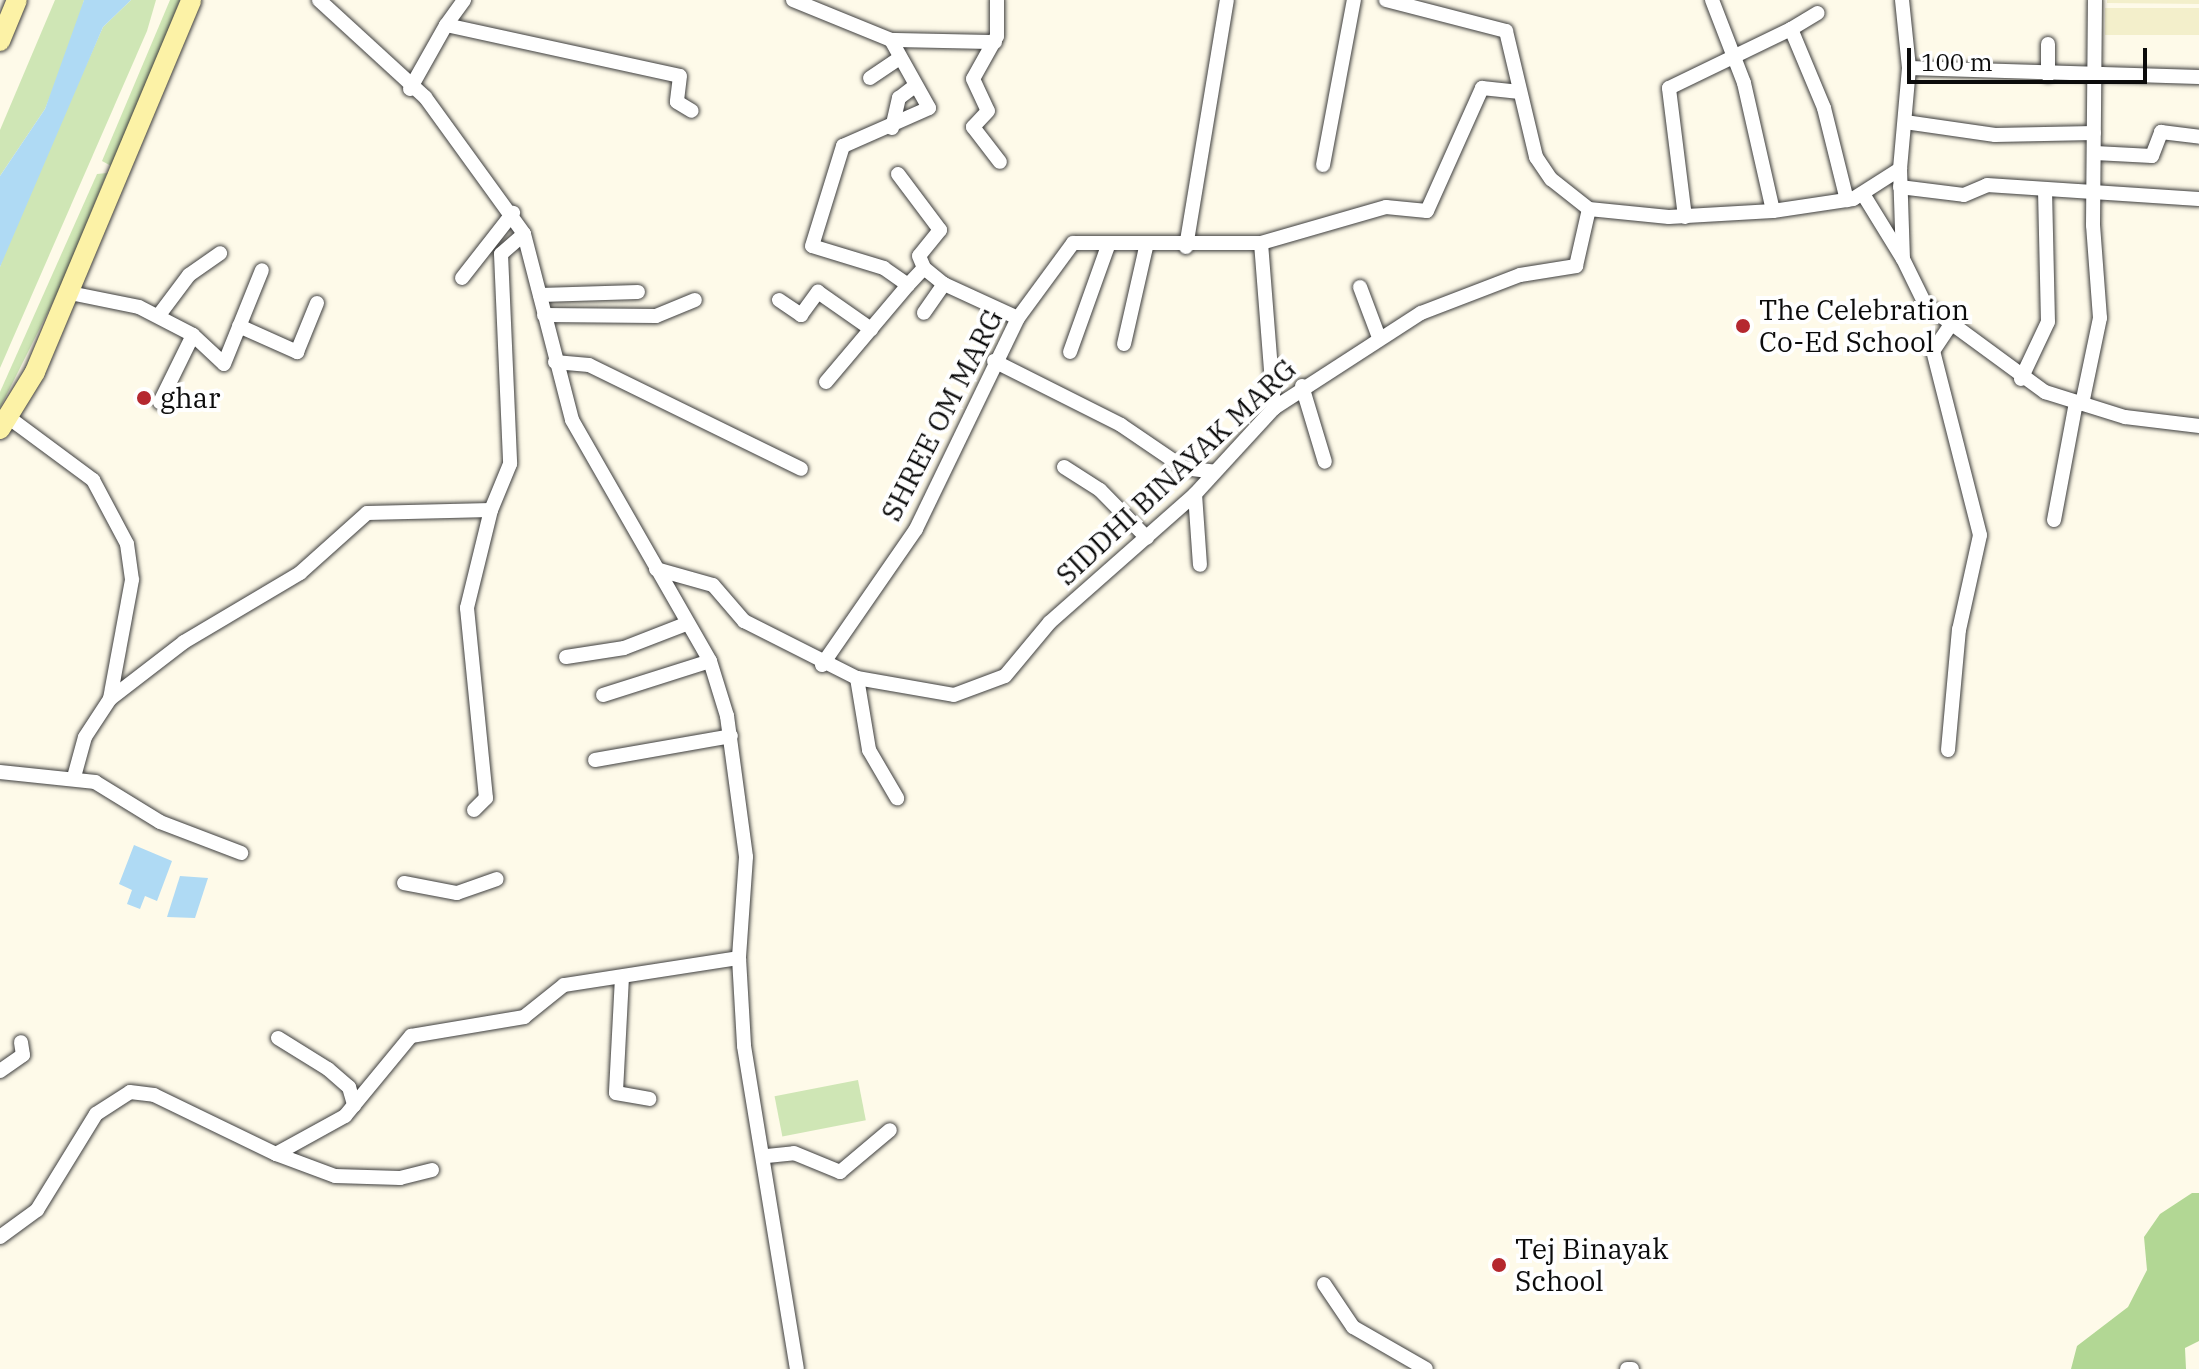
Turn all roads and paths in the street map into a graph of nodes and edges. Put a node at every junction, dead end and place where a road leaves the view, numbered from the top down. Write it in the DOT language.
graph roads {
  1 [pos="17,0"];
  2 [pos="191,0"];
  3 [pos="319,0"];
  4 [pos="464,0"];
  5 [pos="793,0"];
  6 [pos="997,0"];
  7 [pos="1227,0"];
  8 [pos="1354,0"];
  9 [pos="1386,0"];
  10 [pos="1712,0"];
  11 [pos="1902,0"];
  12 [pos="2095,0"];
  13 [pos="1818,13"];
  14 [pos="446,25"];
  15 [pos="1791,29"];
  16 [pos="891,40"];
  17 [pos="0,41"];
  18 [pos="995,42"];
  19 [pos="2048,44"];
  20 [pos="898,59"];
  21 [pos="1736,61"];
  22 [pos="1909,68"];
  23 [pos="2095,74"];
  24 [pos="2048,75"];
  25 [pos="2199,77"];
  26 [pos="870,78"];
  27 [pos="915,86"];
  28 [pos="410,89"];
  29 [pos="1520,92"];
  30 [pos="692,111"];
  31 [pos="1905,122"];
  32 [pos="892,128"];
  33 [pos="2094,133"];
  34 [pos="2199,137"];
  35 [pos="2095,153"];
  36 [pos="1000,162"];
  37 [pos="1323,165"];
  38 [pos="1900,169"];
  39 [pos="898,174"];
  40 [pos="1900,187"];
  41 [pos="2092,189"];
  42 [pos="2045,192"];
  43 [pos="1863,194"];
  44 [pos="2199,199"];
  45 [pos="1847,200"];
  46 [pos="1589,209"];
  47 [pos="1773,211"];
  48 [pos="513,213"];
  49 [pos="1685,217"];
  50 [pos="524,234"];
  51 [pos="1261,243"];
  52 [pos="1108,246"];
  53 [pos="1146,247"];
  54 [pos="1186,247"];
  55 [pos="220,253"];
  56 [pos="1903,259"];
  57 [pos="924,268"];
  58 [pos="262,270"];
  59 [pos="462,278"];
  60 [pos="944,284"];
  61 [pos="908,285"];
  62 [pos="1360,287"];
  63 [pos="638,292"];
  64 [pos="70,293"];
  65 [pos="540,295"];
  66 [pos="695,300"];
  67 [pos="779,300"];
  68 [pos="317,303"];
  69 [pos="924,313"];
  70 [pos="159,315"];
  71 [pos="544,315"];
  72 [pos="1018,318"];
  73 [pos="239,326"];
  74 [pos="1949,327"];
  75 [pos="871,329"];
  76 [pos="193,335"];
  77 [pos="1378,335"];
  78 [pos="1124,344"];
  79 [pos="1070,352"];
  80 [pos="994,361"];
  81 [pos="555,362"];
  82 [pos="2021,379"];
  83 [pos="826,382"];
  84 [pos="1302,386"];
  85 [pos="160,402"];
  86 [pos="2079,403"];
  87 [pos="1274,408"];
  88 [pos="4,423"];
  89 [pos="2199,426"];
  90 [pos="1325,462"];
  91 [pos="1064,467"];
  92 [pos="801,469"];
  93 [pos="1215,472"];
  94 [pos="1195,494"];
  95 [pos="491,510"];
  96 [pos="2054,520"];
  97 [pos="1147,538"];
  98 [pos="1200,565"];
  99 [pos="656,569"];
  100 [pos="686,624"];
  101 [pos="566,657"];
  102 [pos="710,661"];
  103 [pos="822,665"];
  104 [pos="857,678"];
  105 [pos="603,695"];
  106 [pos="110,699"];
  107 [pos="731,736"];
  108 [pos="1948,750"];
  109 [pos="595,760"];
  110 [pos="0,772"];
  111 [pos="74,777"];
  112 [pos="897,798"];
  113 [pos="474,810"];
  114 [pos="241,853"];
  115 [pos="497,879"];
  116 [pos="404,883"];
  117 [pos="739,958"];
  118 [pos="622,977"];
  119 [pos="278,1038"];
  120 [pos="21,1042"];
  121 [pos="0,1071"];
  122 [pos="649,1099"];
  123 [pos="354,1105"];
  124 [pos="890,1130"];
  125 [pos="276,1154"];
  126 [pos="767,1156"];
  127 [pos="432,1170"];
  128 [pos="0,1237"];
  129 [pos="1324,1284"];
  130 [pos="797,1369"];
  131 [pos="1426,1369"];
  1 -- 17 [label="main road"];
  2 -- 64 [label="main road"];
  3 -- 28 [label="street"];
  4 -- 14 [label="street"];
  5 -- 16 [label="street"];
  6 -- 18 [label="street"];
  7 -- 54 [label="street"];
  8 -- 37 [label="street"];
  9 -- 29 [label="street"];
  10 -- 21 [label="street"];
  11 -- 22 [label="street"];
  12 -- 23 [label="street"];
  13 -- 15 [label="street"];
  14 -- 28 [label="street"];
  14 -- 30 [label="street"];
  15 -- 21 [label="street"];
  15 -- 45 [label="street"];
  16 -- 18 [label="street"];
  16 -- 20 [label="street"];
  18 -- 36 [label="street"];
  19 -- 24 [label="street"];
  20 -- 26 [label="street"];
  20 -- 27 [label="street"];
  21 -- 47 [label="street"];
  21 -- 49 [label="street"];
  22 -- 24 [label="street"];
  22 -- 31 [label="street"];
  23 -- 24 [label="street"];
  23 -- 25 [label="street"];
  23 -- 33 [label="street"];
  27 -- 32 [label="street"];
  27 -- 32 [label="street"];
  28 -- 48 [label="street"];
  29 -- 46 [label="street"];
  29 -- 51 [label="street, SHREE OM MARG"];
  31 -- 33 [label="street"];
  31 -- 38 [label="street"];
  32 -- 61 [label="street"];
  33 -- 35 [label="street"];
  34 -- 35 [label="street"];
  35 -- 41 [label="street"];
  38 -- 40 [label="street"];
  38 -- 43 [label="street"];
  39 -- 57 [label="street"];
  40 -- 42 [label="street"];
  40 -- 56 [label="street"];
  41 -- 42 [label="street"];
  41 -- 44 [label="street"];
  41 -- 86 [label="street"];
  42 -- 82 [label="street"];
  43 -- 45 [label="street"];
  43 -- 56 [label="street"];
  45 -- 47 [label="street"];
  46 -- 49 [label="street"];
  46 -- 77 [label="street, SIDDHI BINAYAK MARG"];
  47 -- 49 [label="street"];
  48 -- 50 [label="street"];
  48 -- 59 [label="street"];
  50 -- 65 [label="street"];
  50 -- 95 [label="street"];
  51 -- 54 [label="street, SHREE OM MARG"];
  51 -- 87 [label="street"];
  52 -- 53 [label="street, SHREE OM MARG"];
  52 -- 72 [label="street, SHREE OM MARG"];
  52 -- 79 [label="street"];
  53 -- 54 [label="street, SHREE OM MARG"];
  53 -- 78 [label="street"];
  55 -- 70 [label="street"];
  56 -- 74 [label="street"];
  57 -- 60 [label="street"];
  57 -- 61 [label="street"];
  58 -- 73 [label="street"];
  60 -- 69 [label="street"];
  60 -- 72 [label="street"];
  61 -- 75 [label="street"];
  62 -- 77 [label="street"];
  63 -- 65 [label="street"];
  64 -- 70 [label="street"];
  64 -- 88 [label="main road"];
  65 -- 71 [label="street"];
  66 -- 71 [label="street"];
  67 -- 75 [label="street"];
  68 -- 73 [label="street"];
  70 -- 76 [label="street"];
  71 -- 81 [label="street"];
  72 -- 80 [label="street, SHREE OM MARG"];
  73 -- 76 [label="street"];
  74 -- 82 [label="street"];
  74 -- 108 [label="street"];
  75 -- 83 [label="street"];
  76 -- 85 [label="street"];
  77 -- 84 [label="street, SIDDHI BINAYAK MARG"];
  80 -- 93 [label="street"];
  80 -- 103 [label="street, SHREE OM MARG"];
  81 -- 92 [label="street"];
  81 -- 99 [label="street"];
  82 -- 86 [label="street"];
  84 -- 87 [label="street, SIDDHI BINAYAK MARG"];
  84 -- 90 [label="street"];
  86 -- 89 [label="street"];
  86 -- 96 [label="street"];
  87 -- 93 [label="street, SIDDHI BINAYAK MARG"];
  88 -- 106 [label="street"];
  91 -- 97 [label="street"];
  93 -- 94 [label="street, SIDDHI BINAYAK MARG"];
  94 -- 97 [label="street, SIDDHI BINAYAK MARG"];
  94 -- 98 [label="street"];
  95 -- 106 [label="street"];
  95 -- 113 [label="street"];
  97 -- 104 [label="street, SIDDHI BINAYAK MARG"];
  99 -- 100 [label="street"];
  99 -- 103 [label="street, SIDDHI BINAYAK MARG"];
  100 -- 101 [label="street"];
  100 -- 102 [label="street"];
  102 -- 105 [label="street"];
  102 -- 107 [label="street"];
  103 -- 104 [label="street, SIDDHI BINAYAK MARG"];
  104 -- 112 [label="street"];
  106 -- 111 [label="street"];
  107 -- 109 [label="street"];
  107 -- 117 [label="street"];
  110 -- 111 [label="street"];
  111 -- 114 [label="street"];
  115 -- 116 [label="street"];
  117 -- 118 [label="street"];
  117 -- 126 [label="street"];
  118 -- 122 [label="street"];
  118 -- 123 [label="street"];
  119 -- 123 [label="street"];
  120 -- 121 [label="street"];
  123 -- 125 [label="street"];
  124 -- 126 [label="street"];
  125 -- 127 [label="street"];
  125 -- 128 [label="street"];
  126 -- 130 [label="street"];
  129 -- 131 [label="street"];
}
